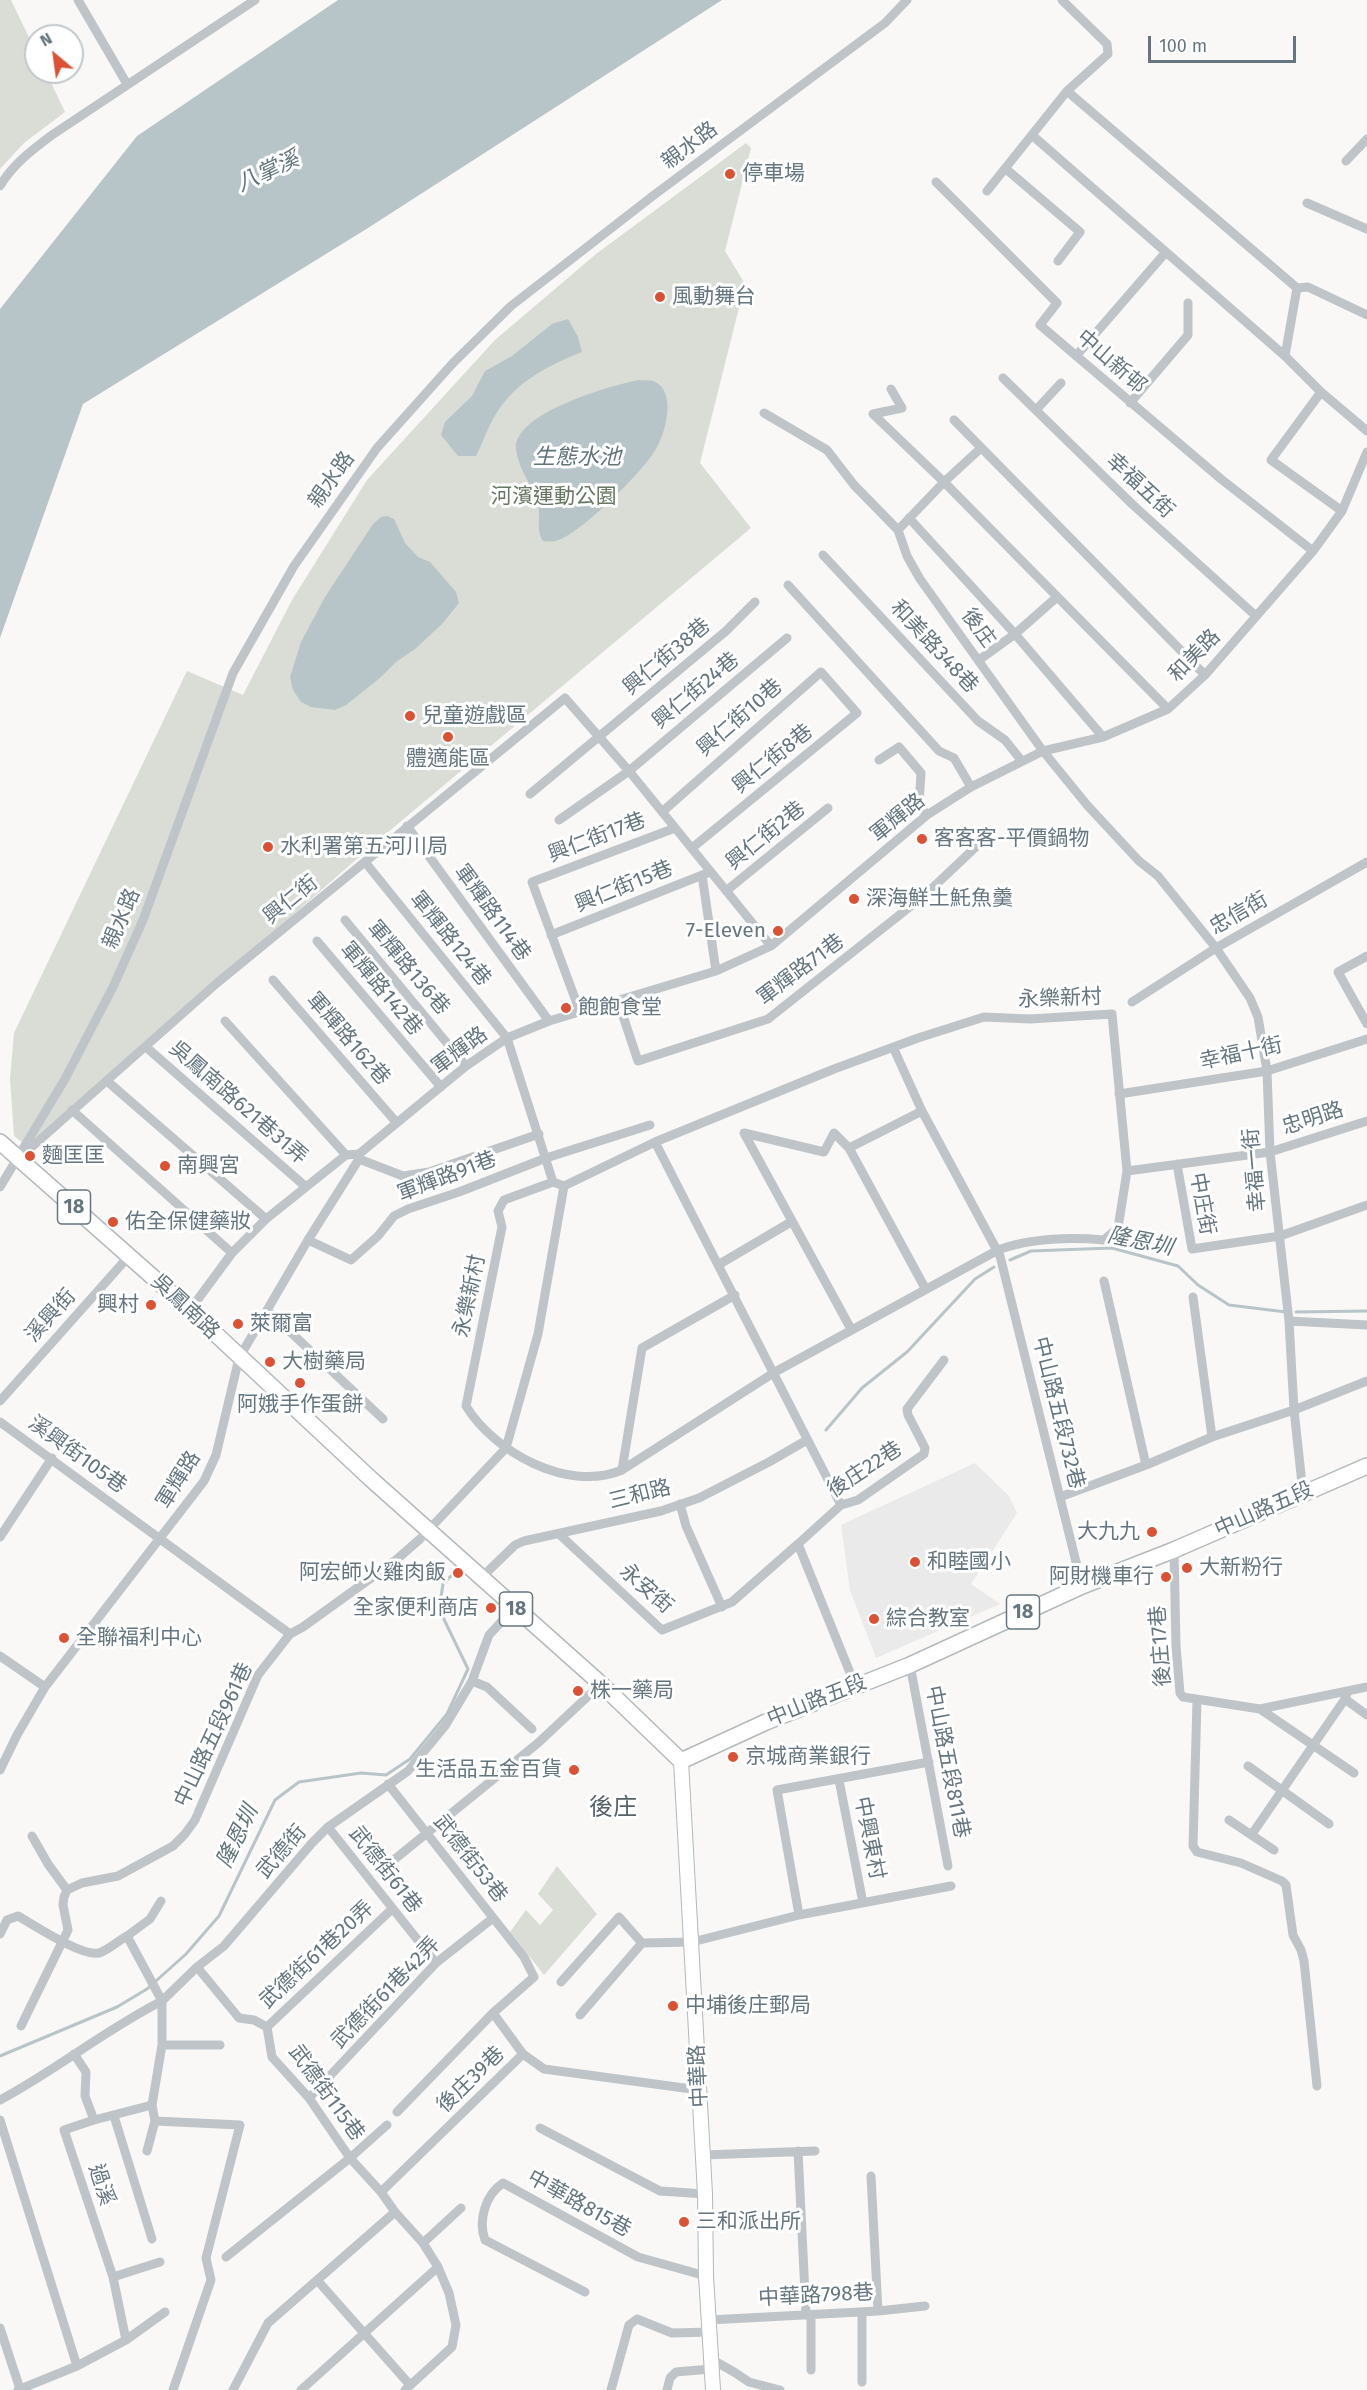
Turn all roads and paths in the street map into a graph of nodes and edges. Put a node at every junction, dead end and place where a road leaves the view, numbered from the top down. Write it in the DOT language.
graph roads {
  1 [pos="78,0"];
  2 [pos="255,0"];
  3 [pos="907,0"];
  4 [pos="1062,0"];
  5 [pos="127,84"];
  6 [pos="1067,91"];
  7 [pos="1033,136"];
  8 [pos="1367,139"];
  9 [pos="1346,161"];
  10 [pos="1006,169"];
  11 [pos="936,182"];
  12 [pos="0,186"];
  13 [pos="987,191"];
  14 [pos="1307,203"];
  15 [pos="1367,229"];
  16 [pos="1166,252"];
  17 [pos="1058,261"];
  18 [pos="1297,288"];
  19 [pos="1188,303"];
  20 [pos="1367,315"];
  21 [pos="1285,356"];
  22 [pos="1076,357"];
  23 [pos="1004,378"];
  24 [pos="1061,383"];
  25 [pos="891,388"];
  26 [pos="1321,392"];
  27 [pos="1130,403"];
  28 [pos="1036,410"];
  29 [pos="764,413"];
  30 [pos="954,420"];
  31 [pos="1367,431"];
  32 [pos="981,448"];
  33 [pos="1367,452"];
  34 [pos="944,482"];
  35 [pos="1342,511"];
  36 [pos="909,518"];
  37 [pos="898,530"];
  38 [pos="1312,551"];
  39 [pos="823,555"];
  40 [pos="788,585"];
  41 [pos="1057,597"];
  42 [pos="755,602"];
  43 [pos="1256,616"];
  44 [pos="1015,634"];
  45 [pos="787,638"];
  46 [pos="979,660"];
  47 [pos="1205,675"];
  48 [pos="840,694"];
  49 [pos="1168,709"];
  50 [pos="600,737"];
  51 [pos="1103,737"];
  52 [pos="1043,751"];
  53 [pos="879,760"];
  54 [pos="1021,760"];
  55 [pos="629,771"];
  56 [pos="971,787"];
  57 [pos="530,794"];
  58 [pos="828,808"];
  59 [pos="662,812"];
  60 [pos="927,815"];
  61 [pos="560,820"];
  62 [pos="407,826"];
  63 [pos="675,828"];
  64 [pos="980,843"];
  65 [pos="692,848"];
  66 [pos="366,862"];
  67 [pos="1367,862"];
  68 [pos="706,873"];
  69 [pos="1158,876"];
  70 [pos="726,891"];
  71 [pos="345,920"];
  72 [pos="551,935"];
  73 [pos="317,941"];
  74 [pos="771,946"];
  75 [pos="1216,948"];
  76 [pos="1367,956"];
  77 [pos="716,971"];
  78 [pos="273,980"];
  79 [pos="618,1001"];
  80 [pos="1132,1002"];
  81 [pos="580,1012"];
  82 [pos="549,1021"];
  83 [pos="225,1022"];
  84 [pos="1367,1024"];
  85 [pos="507,1038"];
  86 [pos="1367,1039"];
  87 [pos="146,1047"];
  88 [pos="893,1047"];
  89 [pos="466,1066"];
  90 [pos="1267,1071"];
  91 [pos="107,1081"];
  92 [pos="441,1087"];
  93 [pos="1119,1094"];
  94 [pos="72,1110"];
  95 [pos="922,1111"];
  96 [pos="1367,1121"];
  97 [pos="396,1122"];
  98 [pos="650,1125"];
  99 [pos="539,1134"];
  100 [pos="0,1142"];
  101 [pos="655,1142"];
  102 [pos="849,1148"];
  103 [pos="1270,1152"];
  104 [pos="346,1155"];
  105 [pos="359,1156"];
  106 [pos="19,1158"];
  107 [pos="546,1158"];
  108 [pos="1177,1164"];
  109 [pos="1128,1171"];
  110 [pos="553,1182"];
  111 [pos="0,1186"];
  112 [pos="564,1186"];
  113 [pos="306,1187"];
  114 [pos="1367,1205"];
  115 [pos="266,1219"];
  116 [pos="792,1222"];
  117 [pos="1280,1236"];
  118 [pos="308,1240"];
  119 [pos="998,1250"];
  120 [pos="232,1253"];
  121 [pos="129,1256"];
  122 [pos="718,1265"];
  123 [pos="1104,1281"];
  124 [pos="925,1288"];
  125 [pos="735,1295"];
  126 [pos="1193,1297"];
  127 [pos="189,1310"];
  128 [pos="268,1311"];
  129 [pos="1289,1321"];
  130 [pos="1367,1325"];
  131 [pos="851,1329"];
  132 [pos="239,1358"];
  133 [pos="944,1360"];
  134 [pos="775,1372"];
  135 [pos="1367,1381"];
  136 [pos="0,1401"];
  137 [pos="1294,1410"];
  138 [pos="383,1419"];
  139 [pos="0,1422"];
  140 [pos="1212,1437"];
  141 [pos="807,1440"];
  142 [pos="507,1448"];
  143 [pos="52,1458"];
  144 [pos="1146,1466"];
  145 [pos="1367,1466"];
  146 [pos="622,1470"];
  147 [pos="1303,1493"];
  148 [pos="1060,1497"];
  149 [pos="680,1504"];
  150 [pos="841,1505"];
  151 [pos="429,1530"];
  152 [pos="559,1534"];
  153 [pos="0,1538"];
  154 [pos="161,1539"];
  155 [pos="798,1544"];
  156 [pos="1174,1550"];
  157 [pos="482,1577"];
  158 [pos="1082,1586"];
  159 [pos="515,1607"];
  160 [pos="722,1607"];
  161 [pos="290,1634"];
  162 [pos="0,1656"];
  163 [pos="910,1665"];
  164 [pos="472,1681"];
  165 [pos="601,1684"];
  166 [pos="855,1685"];
  167 [pos="45,1687"];
  168 [pos="1367,1687"];
  169 [pos="1346,1695"];
  170 [pos="1197,1700"];
  171 [pos="1260,1710"];
  172 [pos="1367,1715"];
  173 [pos="532,1729"];
  174 [pos="1314,1744"];
  175 [pos="681,1761"];
  176 [pos="929,1762"];
  177 [pos="1248,1766"];
  178 [pos="0,1770"];
  179 [pos="1354,1773"];
  180 [pos="839,1780"];
  181 [pos="387,1784"];
  182 [pos="1282,1790"];
  183 [pos="1229,1820"];
  184 [pos="1329,1824"];
  185 [pos="328,1827"];
  186 [pos="427,1834"];
  187 [pos="1252,1834"];
  188 [pos="32,1836"];
  189 [pos="1274,1850"];
  190 [pos="390,1863"];
  191 [pos="948,1866"];
  192 [pos="951,1886"];
  193 [pos="67,1890"];
  194 [pos="161,1901"];
  195 [pos="863,1903"];
  196 [pos="392,1909"];
  197 [pos="799,1915"];
  198 [pos="493,1918"];
  199 [pos="0,1934"];
  200 [pos="127,1936"];
  201 [pos="62,1942"];
  202 [pos="692,1942"];
  203 [pos="642,1943"];
  204 [pos="524,1957"];
  205 [pos="436,1963"];
  206 [pos="197,1967"];
  207 [pos="561,1982"];
  208 [pos="162,2001"];
  209 [pos="493,2013"];
  210 [pos="580,2015"];
  211 [pos="21,2026"];
  212 [pos="267,2027"];
  213 [pos="162,2045"];
  214 [pos="220,2045"];
  215 [pos="524,2054"];
  216 [pos="74,2055"];
  217 [pos="1317,2086"];
  218 [pos="699,2091"];
  219 [pos="309,2098"];
  220 [pos="0,2100"];
  221 [pos="152,2105"];
  222 [pos="397,2112"];
  223 [pos="114,2116"];
  224 [pos="0,2120"];
  225 [pos="94,2120"];
  226 [pos="155,2121"];
  227 [pos="387,2125"];
  228 [pos="540,2128"];
  229 [pos="147,2151"];
  230 [pos="798,2151"];
  231 [pos="815,2151"];
  232 [pos="703,2155"];
  233 [pos="350,2158"];
  234 [pos="871,2176"];
  235 [pos="381,2192"];
  236 [pos="705,2194"];
  237 [pos="461,2208"];
  238 [pos="395,2212"];
  239 [pos="152,2239"];
  240 [pos="423,2243"];
  241 [pos="226,2257"];
  242 [pos="160,2262"];
  243 [pos="438,2267"];
  244 [pos="706,2276"];
  245 [pos="113,2277"];
  246 [pos="317,2280"];
  247 [pos="585,2292"];
  248 [pos="925,2306"];
  249 [pos="878,2311"];
  250 [pos="165,2312"];
  251 [pos="862,2312"];
  252 [pos="809,2315"];
  253 [pos="710,2326"];
  254 [pos="0,2328"];
  255 [pos="366,2333"];
  256 [pos="126,2340"];
  257 [pos="711,2364"];
  258 [pos="77,2366"];
  259 [pos="811,2370"];
  260 [pos="862,2382"];
  261 [pos="408,2388"];
  262 [pos="19,2390"];
  263 [pos="173,2390"];
  264 [pos="233,2390"];
  265 [pos="301,2390"];
  266 [pos="610,2390"];
  267 [pos="667,2390"];
  268 [pos="713,2390"];
  269 [pos="780,2390"];
  1 -- 5 [label="street"];
  2 -- 5 [label="street"];
  3 -- 106 [label="street, 親水路"];
  4 -- 6 [label="street"];
  5 -- 12 [label="street"];
  6 -- 7 [label="street"];
  6 -- 18 [label="street"];
  7 -- 10 [label="street"];
  7 -- 16 [label="street"];
  8 -- 9 [label="street"];
  10 -- 13 [label="street"];
  10 -- 17 [label="street"];
  11 -- 22 [label="street, 中山新邨"];
  14 -- 15 [label="street"];
  16 -- 21 [label="street"];
  16 -- 22 [label="street"];
  18 -- 20 [label="street"];
  18 -- 21 [label="street"];
  19 -- 27 [label="street"];
  21 -- 26 [label="street"];
  22 -- 27 [label="street, 中山新邨"];
  23 -- 28 [label="street, 幸福五街"];
  24 -- 28 [label="street"];
  25 -- 34 [label="street"];
  26 -- 31 [label="street"];
  26 -- 35 [label="street"];
  27 -- 38 [label="street, 中山新邨"];
  28 -- 43 [label="street, 幸福五街"];
  29 -- 37 [label="street, 後庄"];
  30 -- 32 [label="street"];
  32 -- 34 [label="street"];
  32 -- 47 [label="street"];
  33 -- 35 [label="street, 和美路"];
  34 -- 36 [label="street"];
  34 -- 41 [label="street"];
  35 -- 38 [label="street, 和美路"];
  36 -- 37 [label="street"];
  36 -- 44 [label="street, 後庄"];
  37 -- 46 [label="street, 後庄"];
  38 -- 43 [label="street, 和美路"];
  39 -- 54 [label="street, 和美路348巷"];
  40 -- 56 [label="street"];
  41 -- 44 [label="street"];
  41 -- 49 [label="street"];
  42 -- 50 [label="street, 興仁街38巷"];
  43 -- 47 [label="street, 和美路"];
  44 -- 46 [label="street"];
  44 -- 51 [label="street, 後庄"];
  45 -- 55 [label="street, 興仁街24巷"];
  46 -- 52 [label="street, 後庄"];
  47 -- 49 [label="street, 和美路"];
  48 -- 59 [label="street, 興仁街10巷"];
  48 -- 65 [label="street, 興仁街8巷"];
  49 -- 51 [label="street, 和美路"];
  50 -- 55 [label="street, 興仁街"];
  50 -- 57 [label="street, 興仁街38巷"];
  50 -- 62 [label="street, 興仁街"];
  51 -- 52 [label="street, 和美路"];
  52 -- 54 [label="street, 和美路"];
  52 -- 69 [label="street, 後庄"];
  53 -- 60 [label="street"];
  54 -- 56 [label="street, 和美路"];
  55 -- 59 [label="street, 興仁街"];
  55 -- 61 [label="street, 興仁街24巷"];
  56 -- 60 [label="street, 軍輝路"];
  58 -- 70 [label="street, 興仁街2巷"];
  59 -- 63 [label="street, 興仁街"];
  60 -- 74 [label="street, 軍輝路"];
  62 -- 66 [label="street, 興仁街"];
  62 -- 82 [label="street, 軍輝路114巷"];
  63 -- 65 [label="street, 興仁街"];
  63 -- 72 [label="street, 興仁街17巷"];
  64 -- 79 [label="street, 軍輝路71巷"];
  65 -- 68 [label="street, 興仁街"];
  66 -- 85 [label="street, 軍輝路124巷"];
  66 -- 87 [label="street, 興仁街"];
  67 -- 75 [label="street, 忠信街"];
  68 -- 70 [label="street, 興仁街"];
  68 -- 72 [label="street, 興仁街15巷"];
  68 -- 77 [label="street"];
  69 -- 75 [label="street, 幸福一街"];
  70 -- 74 [label="street, 興仁街"];
  71 -- 89 [label="street, 軍輝路136巷"];
  72 -- 81 [label="street"];
  73 -- 92 [label="street, 軍輝路142巷"];
  74 -- 77 [label="street, 軍輝路"];
  75 -- 80 [label="street, 忠信街"];
  75 -- 90 [label="street, 幸福一街"];
  76 -- 84 [label="street"];
  77 -- 79 [label="street, 軍輝路"];
  78 -- 97 [label="street, 軍輝路162巷"];
  79 -- 81 [label="street, 軍輝路"];
  81 -- 82 [label="street, 軍輝路"];
  82 -- 85 [label="street, 軍輝路"];
  83 -- 104 [label="street"];
  85 -- 89 [label="street, 軍輝路"];
  85 -- 99 [label="street"];
  86 -- 90 [label="street, 幸福十街"];
  87 -- 91 [label="street, 興仁街"];
  87 -- 113 [label="street, 吳鳳南路621巷31弄"];
  88 -- 93 [label="street, 永樂新村"];
  88 -- 95 [label="street"];
  88 -- 101 [label="street, 永樂新村"];
  89 -- 92 [label="street, 軍輝路"];
  90 -- 93 [label="street, 幸福十街"];
  90 -- 103 [label="street, 幸福一街"];
  91 -- 94 [label="street, 興仁街"];
  91 -- 115 [label="street"];
  92 -- 97 [label="street, 軍輝路"];
  93 -- 109 [label="street, 永樂新村"];
  94 -- 106 [label="street, 興仁街"];
  94 -- 120 [label="street"];
  95 -- 102 [label="street"];
  95 -- 119 [label="street"];
  96 -- 103 [label="street, 忠明路"];
  97 -- 105 [label="street, 軍輝路"];
  98 -- 107 [label="street, 軍輝路91巷"];
  99 -- 105 [label="street"];
  99 -- 107 [label="street"];
  100 -- 106 [label="main road, 18"];
  101 -- 112 [label="street, 永樂新村"];
  101 -- 122 [label="street"];
  102 -- 116 [label="street"];
  102 -- 124 [label="street"];
  103 -- 108 [label="street"];
  103 -- 117 [label="street, 幸福一街"];
  104 -- 105 [label="street"];
  104 -- 113 [label="street"];
  105 -- 118 [label="street, 軍輝路"];
  106 -- 111 [label="street"];
  106 -- 121 [label="main road, 吳鳳南路 / 18"];
  107 -- 110 [label="street"];
  107 -- 118 [label="street, 軍輝路91巷"];
  108 -- 109 [label="street"];
  108 -- 117 [label="street, 中庄街"];
  109 -- 119 [label="street, 永樂新村"];
  110 -- 112 [label="street"];
  110 -- 142 [label="street, 永樂新村"];
  112 -- 142 [label="street"];
  113 -- 115 [label="street"];
  114 -- 117 [label="street, 中庄街"];
  115 -- 120 [label="street"];
  116 -- 122 [label="street"];
  116 -- 131 [label="street"];
  117 -- 129 [label="street, 幸福一街"];
  118 -- 128 [label="street, 軍輝路"];
  119 -- 124 [label="street, 永樂新村"];
  119 -- 148 [label="street, 中山路五段732巷"];
  120 -- 127 [label="street"];
  121 -- 127 [label="main road, 吳鳳南路 / 18"];
  121 -- 136 [label="street, 溪興街"];
  122 -- 125 [label="street"];
  123 -- 144 [label="street"];
  124 -- 131 [label="street, 永樂新村"];
  125 -- 134 [label="street"];
  125 -- 146 [label="street"];
  126 -- 140 [label="street"];
  127 -- 132 [label="main road, 吳鳳南路 / 18"];
  128 -- 132 [label="street, 軍輝路"];
  128 -- 138 [label="street"];
  129 -- 130 [label="street"];
  129 -- 137 [label="street, 幸福一街"];
  131 -- 134 [label="street, 永樂新村"];
  132 -- 151 [label="main road, 吳鳳南路 / 18"];
  132 -- 154 [label="street, 軍輝路"];
  133 -- 150 [label="street, 後庄22巷"];
  134 -- 141 [label="street"];
  134 -- 146 [label="street, 永樂新村"];
  135 -- 137 [label="street"];
  137 -- 140 [label="street"];
  137 -- 147 [label="street, 幸福一街"];
  139 -- 143 [label="street, 溪興街105巷"];
  140 -- 144 [label="street"];
  141 -- 149 [label="street, 三和路"];
  141 -- 150 [label="street"];
  142 -- 146 [label="street, 永樂新村"];
  142 -- 151 [label="street"];
  143 -- 153 [label="street"];
  143 -- 154 [label="street, 溪興街105巷"];
  144 -- 148 [label="street"];
  145 -- 147 [label="main road, 中山路五段 / 18"];
  147 -- 156 [label="main road, 中山路五段 / 18"];
  148 -- 158 [label="street, 中山路五段732巷"];
  149 -- 152 [label="street, 三和路"];
  149 -- 160 [label="street"];
  150 -- 155 [label="street, 後庄22巷"];
  151 -- 157 [label="main road, 18"];
  151 -- 161 [label="street, 中山路五段961巷"];
  152 -- 157 [label="street, 三和路"];
  152 -- 160 [label="street, 永安街"];
  154 -- 161 [label="street, 軍輝路"];
  154 -- 167 [label="street, 軍輝路"];
  155 -- 160 [label="street, 後庄22巷"];
  155 -- 166 [label="street"];
  156 -- 158 [label="main road, 中山路五段 / 18"];
  156 -- 170 [label="street, 後庄17巷"];
  157 -- 159 [label="main road, 18"];
  158 -- 163 [label="main road, 中山路五段 / 18"];
  159 -- 164 [label="street, 武德街"];
  159 -- 165 [label="main road, 18"];
  161 -- 193 [label="street, 中山路五段961巷"];
  162 -- 167 [label="street"];
  163 -- 166 [label="main road, 中山路五段 / 18"];
  163 -- 176 [label="street, 中山路五段811巷"];
  164 -- 173 [label="street"];
  164 -- 181 [label="street, 武德街"];
  165 -- 175 [label="main road, 18"];
  165 -- 186 [label="street"];
  166 -- 175 [label="main road, 中山路五段 / 18"];
  167 -- 178 [label="street, 軍輝路"];
  168 -- 169 [label="street, 後庄17巷"];
  169 -- 171 [label="street, 後庄17巷"];
  169 -- 172 [label="street"];
  169 -- 174 [label="street"];
  170 -- 171 [label="street, 後庄17巷"];
  170 -- 217 [label="street"];
  171 -- 174 [label="street"];
  174 -- 179 [label="street"];
  174 -- 182 [label="street"];
  175 -- 202 [label="main road, 中華路"];
  176 -- 180 [label="street"];
  176 -- 191 [label="street, 中山路五段811巷"];
  177 -- 182 [label="street"];
  180 -- 195 [label="street, 中興東村"];
  180 -- 197 [label="street"];
  181 -- 185 [label="street, 武德街"];
  181 -- 186 [label="street, 武德街53巷"];
  182 -- 184 [label="street"];
  182 -- 187 [label="street"];
  183 -- 187 [label="street"];
  185 -- 196 [label="street, 武德街61巷"];
  185 -- 206 [label="street, 武德街"];
  186 -- 190 [label="street"];
  186 -- 198 [label="street, 武德街53巷"];
  187 -- 189 [label="street"];
  188 -- 193 [label="street"];
  192 -- 195 [label="street, 中興東村"];
  193 -- 201 [label="street"];
  194 -- 200 [label="street"];
  195 -- 197 [label="street, 中興東村"];
  196 -- 205 [label="street, 武德街61巷"];
  196 -- 212 [label="street, 武德街61巷20弄"];
  197 -- 202 [label="street, 中興東村"];
  198 -- 204 [label="street, 武德街53巷"];
  198 -- 205 [label="street, 武德街61巷42弄"];
  199 -- 201 [label="street"];
  200 -- 201 [label="street"];
  200 -- 208 [label="street"];
  201 -- 211 [label="street"];
  202 -- 203 [label="street, 中興東村"];
  202 -- 218 [label="main road, 中華路"];
  203 -- 207 [label="street"];
  203 -- 210 [label="street"];
  204 -- 209 [label="street, 後庄39巷"];
  205 -- 219 [label="street, 武德街61巷42弄"];
  206 -- 208 [label="street, 武德街"];
  206 -- 212 [label="street"];
  208 -- 213 [label="street"];
  208 -- 216 [label="street, 武德街"];
  209 -- 215 [label="street"];
  209 -- 222 [label="street, 後庄39巷"];
  212 -- 219 [label="street, 武德街115巷"];
  213 -- 214 [label="street"];
  213 -- 221 [label="street"];
  215 -- 218 [label="street, 後庄39巷"];
  215 -- 235 [label="street, 後庄39巷"];
  216 -- 220 [label="street, 武德街"];
  216 -- 225 [label="street"];
  218 -- 232 [label="main road, 中華路"];
  219 -- 233 [label="street, 武德街115巷"];
  221 -- 223 [label="street, 過溪"];
  221 -- 226 [label="street"];
  223 -- 225 [label="street, 過溪"];
  223 -- 239 [label="street"];
  224 -- 258 [label="street"];
  225 -- 245 [label="street, 過溪"];
  226 -- 229 [label="street"];
  226 -- 263 [label="street"];
  227 -- 233 [label="street"];
  228 -- 236 [label="street"];
  230 -- 231 [label="street"];
  230 -- 232 [label="street"];
  230 -- 252 [label="street"];
  232 -- 236 [label="main road, 中華路"];
  233 -- 235 [label="street, 武德街115巷"];
  233 -- 241 [label="street"];
  234 -- 249 [label="street"];
  235 -- 238 [label="street"];
  236 -- 244 [label="main road, 中華路"];
  237 -- 240 [label="street"];
  238 -- 240 [label="street"];
  238 -- 246 [label="street"];
  240 -- 243 [label="street"];
  242 -- 245 [label="street"];
  243 -- 255 [label="street"];
  243 -- 261 [label="street"];
  244 -- 247 [label="street, 中華路815巷"];
  244 -- 253 [label="main road, 中華路"];
  245 -- 256 [label="street, 過溪"];
  246 -- 255 [label="street"];
  246 -- 264 [label="street"];
  248 -- 249 [label="street, 中華路798巷"];
  249 -- 251 [label="street, 中華路798巷"];
  250 -- 256 [label="street"];
  251 -- 252 [label="street, 中華路798巷"];
  251 -- 260 [label="street"];
  252 -- 253 [label="street, 中華路798巷"];
  252 -- 259 [label="street"];
  253 -- 257 [label="main road, 中華路"];
  253 -- 266 [label="street, 中華路798巷"];
  254 -- 262 [label="street"];
  255 -- 261 [label="street"];
  255 -- 265 [label="street"];
  256 -- 258 [label="street"];
  257 -- 267 [label="street"];
  257 -- 268 [label="main road, 中華路"];
  257 -- 269 [label="street"];
  258 -- 262 [label="street"];
}
